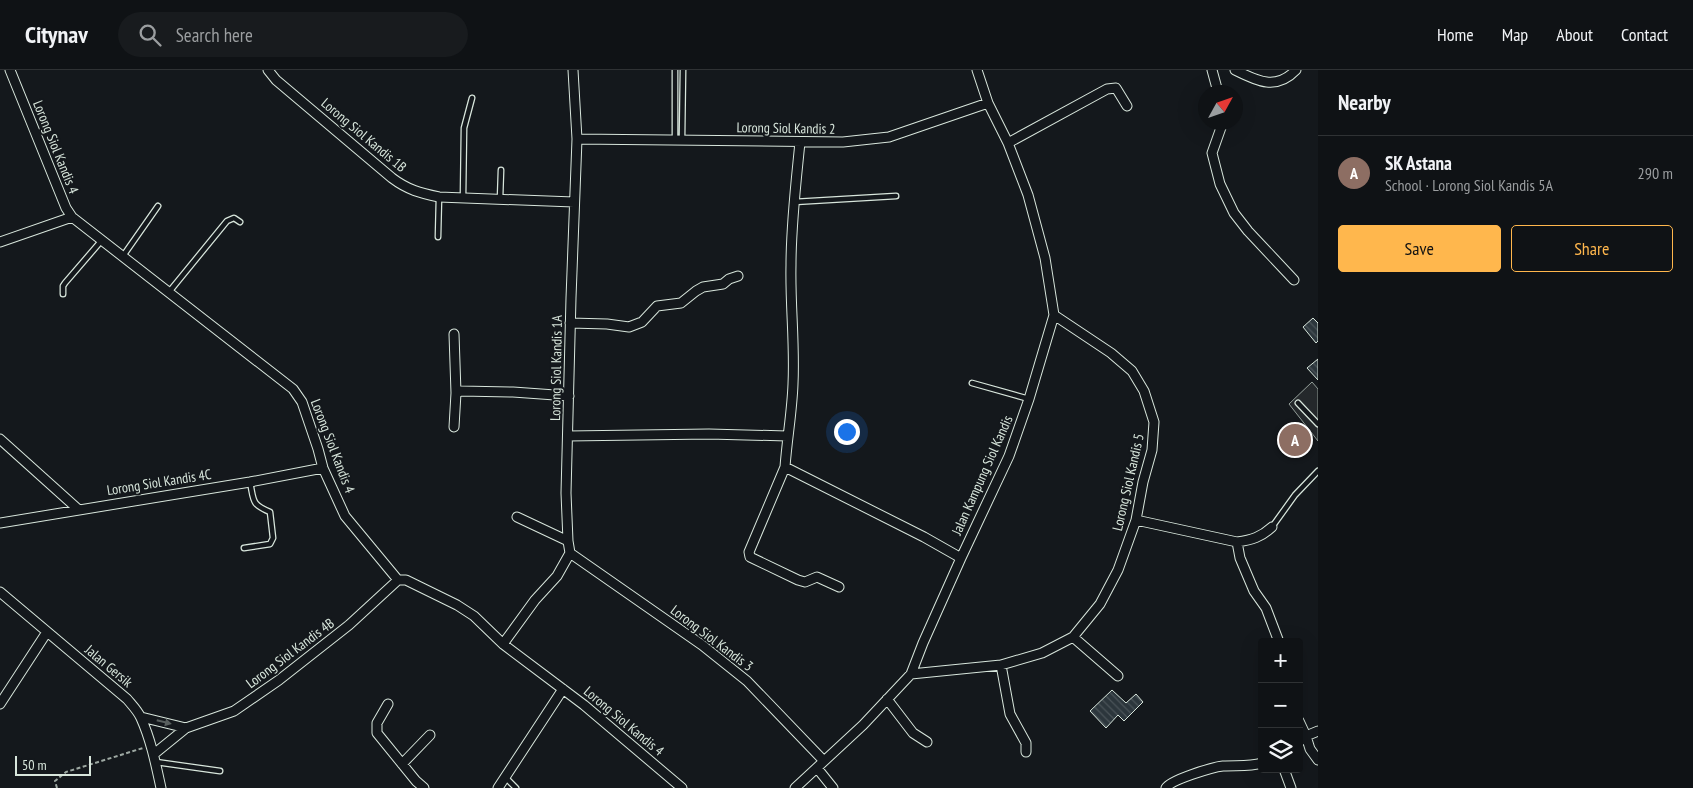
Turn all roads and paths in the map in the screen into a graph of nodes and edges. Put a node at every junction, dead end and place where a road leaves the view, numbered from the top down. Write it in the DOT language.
graph roads {
  1 [pos="10,70"];
  2 [pos="268,70"];
  3 [pos="573,70"];
  4 [pos="676,70"];
  5 [pos="683,70"];
  6 [pos="978,70"];
  7 [pos="1212,70"];
  8 [pos="1234,70"];
  9 [pos="1296,70"];
  10 [pos="1216,85"];
  11 [pos="472,98"];
  12 [pos="988,103"];
  13 [pos="1127,106"];
  14 [pos="1220,130"];
  15 [pos="577,139"];
  16 [pos="678,139"];
  17 [pos="800,142"];
  18 [pos="1008,143"];
  19 [pos="501,170"];
  20 [pos="896,196"];
  21 [pos="439,197"];
  22 [pos="463,198"];
  23 [pos="500,199"];
  24 [pos="574,202"];
  25 [pos="794,202"];
  26 [pos="158,206"];
  27 [pos="72,217"];
  28 [pos="240,222"];
  29 [pos="438,237"];
  30 [pos="102,240"];
  31 [pos="0,242"];
  32 [pos="123,256"];
  33 [pos="738,276"];
  34 [pos="1294,280"];
  35 [pos="169,292"];
  36 [pos="63,294"];
  37 [pos="1054,315"];
  38 [pos="570,323"];
  39 [pos="454,334"];
  40 [pos="972,383"];
  41 [pos="456,393"];
  42 [pos="569,396"];
  43 [pos="1029,398"];
  44 [pos="1298,403"];
  45 [pos="1318,424"];
  46 [pos="454,427"];
  47 [pos="568,436"];
  48 [pos="787,436"];
  49 [pos="0,439"];
  50 [pos="323,468"];
  51 [pos="785,468"];
  52 [pos="1318,471"];
  53 [pos="250,482"];
  54 [pos="79,510"];
  55 [pos="517,517"];
  56 [pos="1136,520"];
  57 [pos="0,523"];
  58 [pos="1272,528"];
  59 [pos="568,541"];
  60 [pos="1237,542"];
  61 [pos="244,548"];
  62 [pos="570,553"];
  63 [pos="961,558"];
  64 [pos="398,580"];
  65 [pos="839,587"];
  66 [pos="0,592"];
  67 [pos="47,632"];
  68 [pos="1073,637"];
  69 [pos="1277,638"];
  70 [pos="503,644"];
  71 [pos="1001,665"];
  72 [pos="911,674"];
  73 [pos="1118,676"];
  74 [pos="563,689"];
  75 [pos="887,700"];
  76 [pos="0,704"];
  77 [pos="388,704"];
  78 [pos="141,717"];
  79 [pos="186,728"];
  80 [pos="1318,731"];
  81 [pos="430,735"];
  82 [pos="1303,738"];
  83 [pos="1303,740"];
  84 [pos="927,742"];
  85 [pos="1026,752"];
  86 [pos="153,754"];
  87 [pos="1318,760"];
  88 [pos="824,761"];
  89 [pos="402,764"];
  90 [pos="1258,764"];
  91 [pos="816,768"];
  92 [pos="220,771"];
  93 [pos="1285,773"];
  94 [pos="505,776"];
  95 [pos="57,788"];
  96 [pos="161,788"];
  97 [pos="424,788"];
  98 [pos="498,788"];
  99 [pos="516,788"];
  100 [pos="682,788"];
  101 [pos="795,788"];
  102 [pos="833,788"];
  103 [pos="1166,788"];
  104 [pos="1291,788"];
  1 -- 27 [label="street, Lorong Siol Kandis 4"];
  2 -- 21 [label="street, Lorong Siol Kandis 1B"];
  3 -- 15 [label="street, Lorong Siol Kandis 1A"];
  4 -- 16 [label="lane"];
  5 -- 16 [label="lane"];
  6 -- 12 [label="street, Jalan Kampung Siol Kandis"];
  7 -- 10 [label="street"];
  8 -- 9 [label="street"];
  11 -- 22 [label="lane"];
  12 -- 17 [label="street, Lorong Siol Kandis 2"];
  12 -- 18 [label="street, Jalan Kampung Siol Kandis"];
  13 -- 18 [label="street"];
  14 -- 34 [label="street"];
  15 -- 16 [label="street, Lorong Siol Kandis 2"];
  15 -- 24 [label="street, Lorong Siol Kandis 1A"];
  16 -- 17 [label="street, Lorong Siol Kandis 2"];
  17 -- 25 [label="street"];
  18 -- 37 [label="street, Jalan Kampung Siol Kandis"];
  19 -- 23 [label="lane"];
  20 -- 25 [label="lane"];
  21 -- 22 [label="street, Lorong Siol Kandis 1B"];
  21 -- 29 [label="lane"];
  22 -- 23 [label="street, Lorong Siol Kandis 1B"];
  23 -- 24 [label="street, Lorong Siol Kandis 1B"];
  24 -- 38 [label="street, Lorong Siol Kandis 1A"];
  25 -- 48 [label="street"];
  26 -- 32 [label="lane"];
  27 -- 30 [label="street, Lorong Siol Kandis 4"];
  27 -- 31 [label="street"];
  28 -- 35 [label="lane"];
  30 -- 32 [label="street, Lorong Siol Kandis 4"];
  30 -- 36 [label="lane"];
  32 -- 35 [label="street, Lorong Siol Kandis 4"];
  33 -- 38 [label="street"];
  35 -- 50 [label="street, Lorong Siol Kandis 4"];
  37 -- 43 [label="street, Jalan Kampung Siol Kandis"];
  37 -- 56 [label="street, Lorong Siol Kandis 5"];
  38 -- 42 [label="street, Lorong Siol Kandis 1A"];
  39 -- 41 [label="street"];
  40 -- 43 [label="lane"];
  41 -- 42 [label="street"];
  41 -- 46 [label="street"];
  42 -- 47 [label="street, Lorong Siol Kandis 1A"];
  43 -- 63 [label="street, Jalan Kampung Siol Kandis"];
  44 -- 45 [label="lane"];
  47 -- 48 [label="street"];
  47 -- 59 [label="street, Lorong Siol Kandis 1A"];
  48 -- 51 [label="street"];
  49 -- 54 [label="street"];
  50 -- 53 [label="street, Lorong Siol Kandis 4C"];
  50 -- 64 [label="street, Lorong Siol Kandis 4"];
  51 -- 63 [label="street"];
  51 -- 65 [label="street"];
  52 -- 58 [label="lane"];
  53 -- 54 [label="street, Lorong Siol Kandis 4C"];
  53 -- 61 [label="lane"];
  54 -- 57 [label="street, Lorong Siol Kandis 4C"];
  55 -- 59 [label="street"];
  56 -- 60 [label="street"];
  56 -- 68 [label="street, Lorong Siol Kandis 5"];
  58 -- 60 [label="street"];
  59 -- 62 [label="street, Lorong Siol Kandis 1A"];
  60 -- 69 [label="street"];
  62 -- 70 [label="street"];
  62 -- 88 [label="street, Lorong Siol Kandis 3"];
  63 -- 72 [label="street, Jalan Kampung Siol Kandis"];
  64 -- 70 [label="street, Lorong Siol Kandis 4"];
  64 -- 79 [label="street, Lorong Siol Kandis 4B"];
  66 -- 67 [label="street, Jalan Gersik"];
  67 -- 76 [label="street"];
  67 -- 78 [label="street, Jalan Gersik"];
  68 -- 71 [label="street, Lorong Siol Kandis 5"];
  68 -- 73 [label="street"];
  70 -- 74 [label="street, Lorong Siol Kandis 4"];
  71 -- 72 [label="street, Lorong Siol Kandis 5"];
  71 -- 85 [label="street"];
  72 -- 75 [label="street, Jalan Kampung Siol Kandis"];
  74 -- 94 [label="street"];
  74 -- 100 [label="street, Lorong Siol Kandis 4"];
  75 -- 84 [label="street"];
  75 -- 88 [label="street, Jalan Kampung Siol Kandis"];
  77 -- 89 [label="street"];
  78 -- 79 [label="street, one-way"];
  78 -- 86 [label="street, Jalan Gersik"];
  79 -- 86 [label="street"];
  80 -- 82 [label="street"];
  81 -- 89 [label="street"];
  83 -- 87 [label="street"];
  86 -- 92 [label="lane"];
  86 -- 95 [label="path"];
  86 -- 96 [label="street, Jalan Gersik"];
  88 -- 91 [label="street, Jalan Kampung Siol Kandis"];
  89 -- 97 [label="street"];
  90 -- 103 [label="street"];
  91 -- 101 [label="street, Jalan Kampung Siol Kandis"];
  91 -- 102 [label="street"];
  93 -- 104 [label="street"];
  94 -- 98 [label="street"];
  94 -- 99 [label="lane"];
}
